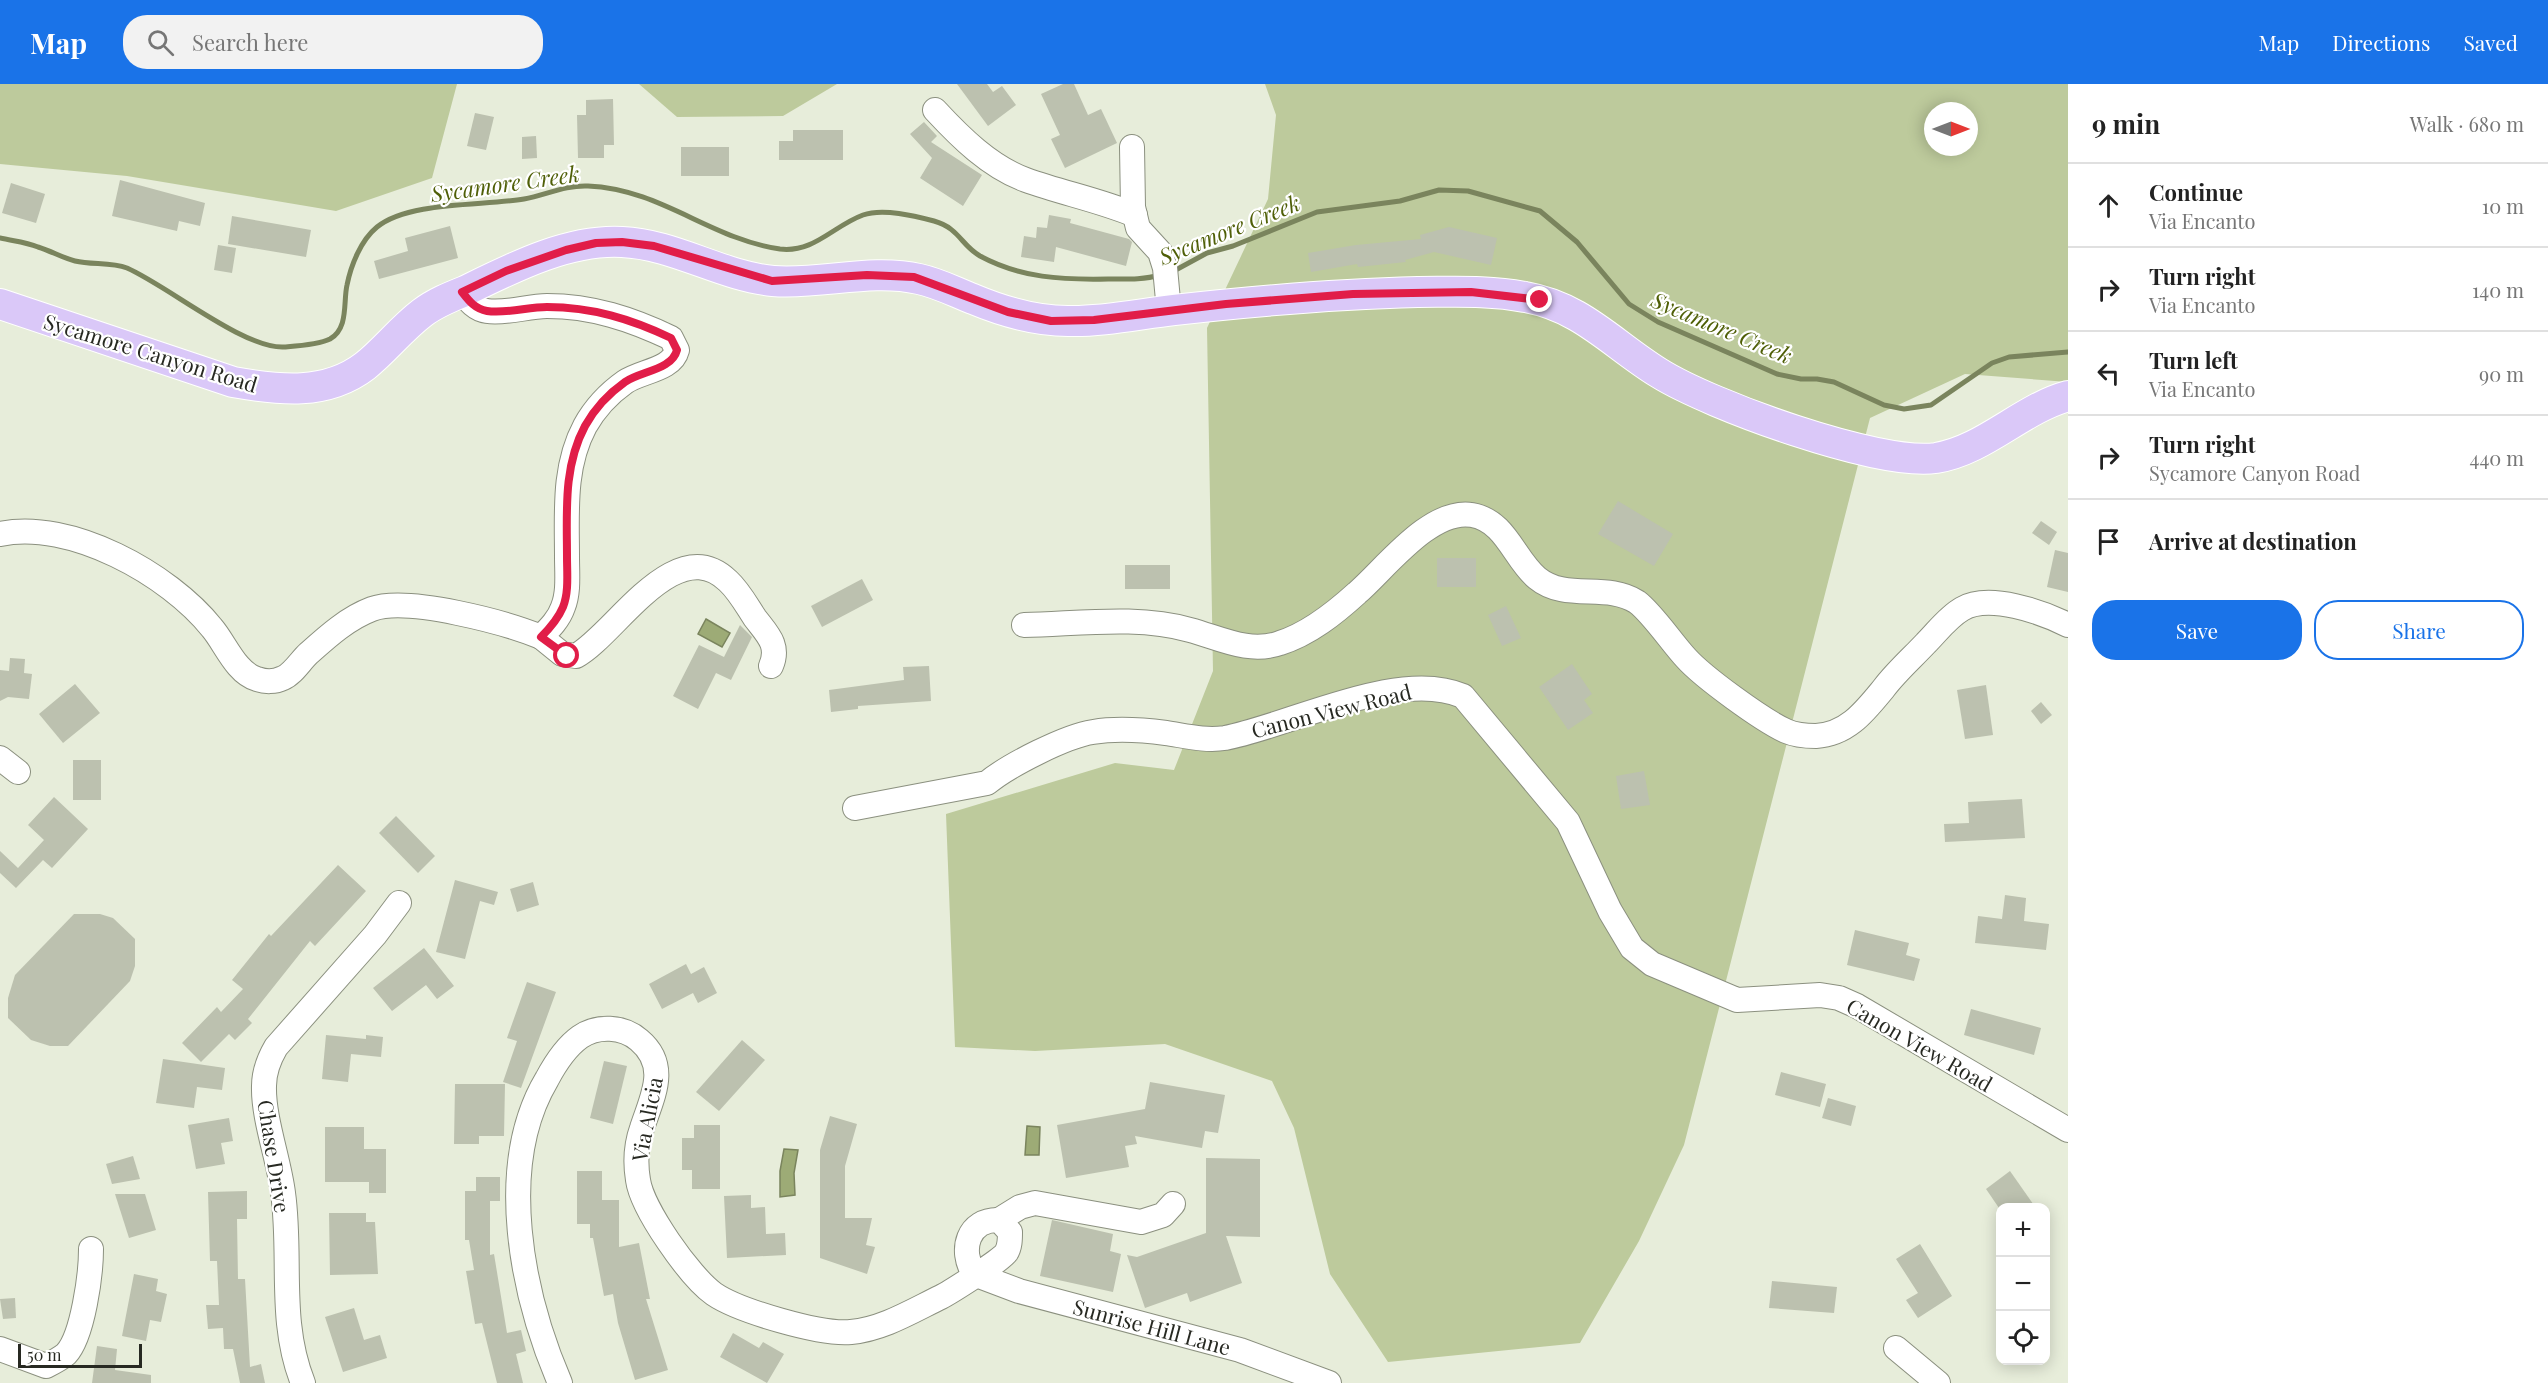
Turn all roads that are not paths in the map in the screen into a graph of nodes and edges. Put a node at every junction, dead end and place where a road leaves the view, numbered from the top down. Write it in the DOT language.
graph roads {
  1 [pos="935,110"];
  2 [pos="1132,147"];
  3 [pos="1135,215"];
  4 [pos="462,292"];
  5 [pos="0,303"];
  6 [pos="1168,304"];
  7 [pos="2068,396"];
  8 [pos="0,534"];
  9 [pos="1024,625"];
  10 [pos="2068,626"];
  11 [pos="541,637"];
  12 [pos="771,666"];
  13 [pos="855,808"];
  14 [pos="399,903"];
  15 [pos="2068,1130"];
  16 [pos="1173,1203"];
  17 [pos="999,1220"];
  18 [pos="91,1249"];
  19 [pos="974,1274"];
  20 [pos="1896,1348"];
  21 [pos="0,1349"];
  22 [pos="47,1375"];
  23 [pos="303,1383"];
  24 [pos="560,1383"];
  25 [pos="1329,1383"];
  26 [pos="1938,1383"];
  1 -- 3 [label="street"];
  2 -- 3 [label="street"];
  3 -- 6 [label="street"];
  4 -- 5 [label="main road, Sycamore Canyon Road"];
  4 -- 6 [label="main road, Sycamore Canyon Road"];
  4 -- 11 [label="street"];
  6 -- 7 [label="main road, Sycamore Canyon Road"];
  8 -- 11 [label="street"];
  9 -- 10 [label="street"];
  11 -- 12 [label="street"];
  13 -- 15 [label="street, Canon View Road"];
  14 -- 23 [label="street, Chase Drive"];
  16 -- 17 [label="street"];
  17 -- 19 [label="street"];
  17 -- 19 [label="street, Via Alicia"];
  18 -- 22 [label="street"];
  19 -- 24 [label="street, Via Alicia"];
  19 -- 25 [label="street, Sunrise Hill Lane"];
  20 -- 26 [label="street"];
  21 -- 22 [label="street"];
}
